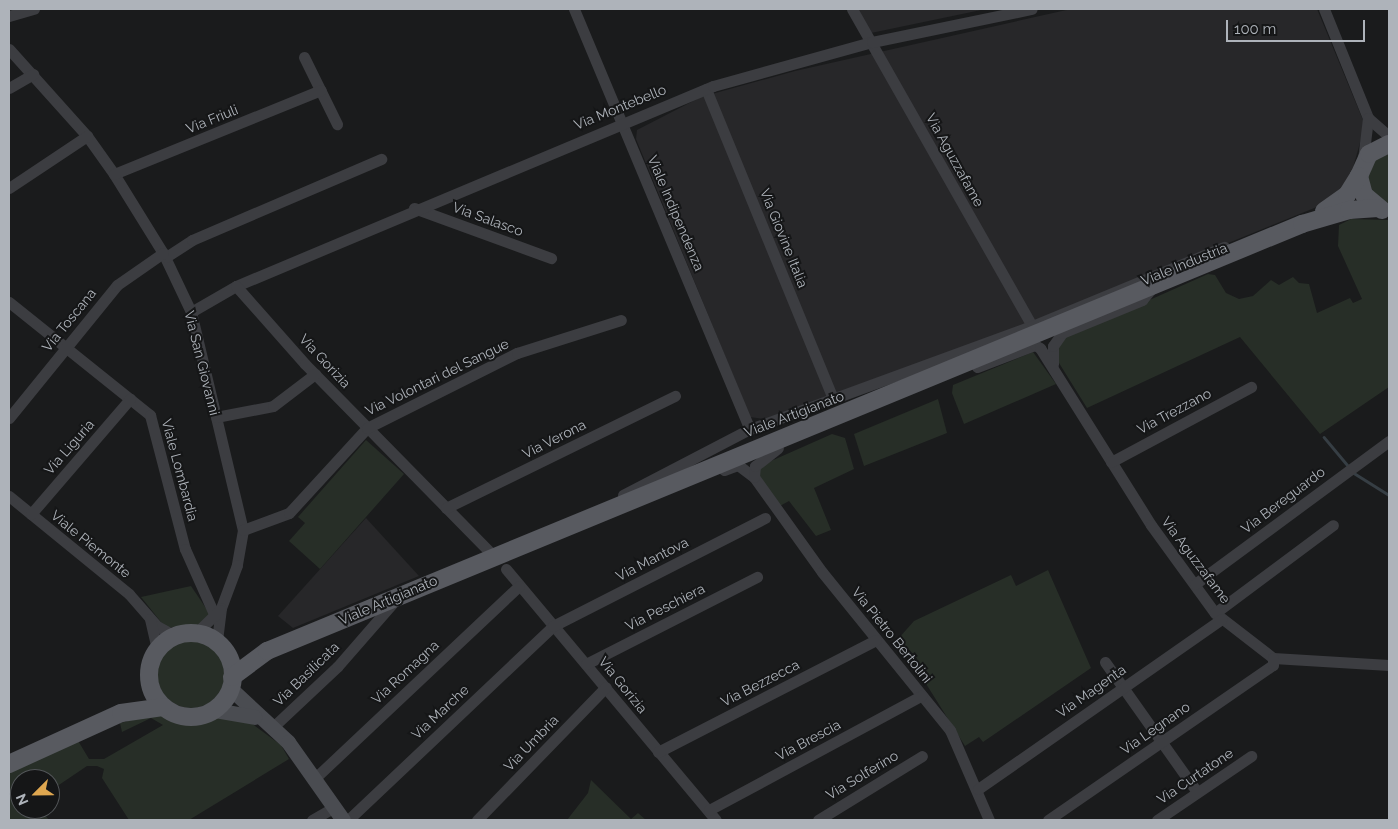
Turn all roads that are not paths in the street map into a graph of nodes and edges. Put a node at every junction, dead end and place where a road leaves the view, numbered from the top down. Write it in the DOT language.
graph roads {
  1 [pos="34,9"];
  2 [pos="574,9"];
  3 [pos="852,9"];
  4 [pos="1032,9"];
  5 [pos="1324,9"];
  6 [pos="9,16"];
  7 [pos="872,42"];
  8 [pos="9,49"];
  9 [pos="304,57"];
  10 [pos="32,74"];
  11 [pos="9,88"];
  12 [pos="706,89"];
  13 [pos="321,90"];
  14 [pos="1368,118"];
  15 [pos="621,123"];
  16 [pos="337,124"];
  17 [pos="88,136"];
  18 [pos="1389,136"];
  19 [pos="1389,144"];
  20 [pos="381,158"];
  21 [pos="1361,170"];
  22 [pos="114,174"];
  23 [pos="9,188"];
  24 [pos="1337,203"];
  25 [pos="414,208"];
  26 [pos="1384,210"];
  27 [pos="1302,224"];
  28 [pos="164,255"];
  29 [pos="551,258"];
  30 [pos="236,286"];
  31 [pos="1152,288"];
  32 [pos="9,302"];
  33 [pos="191,312"];
  34 [pos="621,320"];
  35 [pos="1033,331"];
  36 [pos="65,349"];
  37 [pos="1053,364"];
  38 [pos="947,371"];
  39 [pos="315,374"];
  40 [pos="1251,387"];
  41 [pos="675,396"];
  42 [pos="130,399"];
  43 [pos="838,406"];
  44 [pos="216,417"];
  45 [pos="9,418"];
  46 [pos="367,428"];
  47 [pos="750,429"];
  48 [pos="1389,441"];
  49 [pos="1111,462"];
  50 [pos="754,477"];
  51 [pos="640,495"];
  52 [pos="9,496"];
  53 [pos="446,508"];
  54 [pos="31,514"];
  55 [pos="590,516"];
  56 [pos="765,518"];
  57 [pos="1333,524"];
  58 [pos="243,530"];
  59 [pos="512,548"];
  60 [pos="494,556"];
  61 [pos="506,569"];
  62 [pos="757,577"];
  63 [pos="432,582"];
  64 [pos="1195,584"];
  65 [pos="518,586"];
  66 [pos="398,596"];
  67 [pos="218,612"];
  68 [pos="1219,616"];
  69 [pos="150,619"];
  70 [pos="553,626"];
  71 [pos="196,633"];
  72 [pos="175,636"];
  73 [pos="876,640"];
  74 [pos="222,648"];
  75 [pos="157,649"];
  76 [pos="264,652"];
  77 [pos="1273,658"];
  78 [pos="1106,662"];
  79 [pos="586,664"];
  80 [pos="1389,664"];
  81 [pos="149,679"];
  82 [pos="232,683"];
  83 [pos="606,687"];
  84 [pos="1122,687"];
  85 [pos="921,696"];
  86 [pos="163,707"];
  87 [pos="214,710"];
  88 [pos="122,713"];
  89 [pos="274,727"];
  90 [pos="1162,741"];
  91 [pos="658,752"];
  92 [pos="922,756"];
  93 [pos="1251,756"];
  94 [pos="9,764"];
  95 [pos="313,780"];
  96 [pos="978,789"];
  97 [pos="1197,792"];
  98 [pos="332,808"];
  99 [pos="709,810"];
  100 [pos="312,820"];
  101 [pos="343,820"];
  102 [pos="348,820"];
  103 [pos="477,820"];
  104 [pos="716,820"];
  105 [pos="818,820"];
  106 [pos="989,820"];
  107 [pos="1048,820"];
  108 [pos="1157,820"];
  1 -- 6 [label="street"];
  2 -- 15 [label="street, Viale Indipendenza"];
  3 -- 7 [label="street, Via Aguzzafame"];
  4 -- 7 [label="street, Via Montebello"];
  5 -- 14 [label="street"];
  7 -- 12 [label="street, Via Montebello"];
  7 -- 35 [label="street, Via Aguzzafame"];
  8 -- 10 [label="street, Via San Giovanni"];
  9 -- 13 [label="street"];
  10 -- 11 [label="street"];
  10 -- 17 [label="street, Via San Giovanni"];
  12 -- 15 [label="street, Via Montebello"];
  12 -- 43 [label="street, Via Giovine Italia"];
  13 -- 16 [label="street"];
  13 -- 22 [label="street, Via Friuli"];
  14 -- 18 [label="street"];
  14 -- 21 [label="street"];
  15 -- 25 [label="street, Via Montebello"];
  15 -- 47 [label="street, Viale Indipendenza"];
  17 -- 22 [label="street, Via San Giovanni"];
  17 -- 23 [label="street"];
  19 -- 21 [label="main road, Viale Industria"];
  20 -- 28 [label="street, Via Toscana"];
  21 -- 24 [label="main road, Viale Industria"];
  21 -- 26 [label="main road, Viale Industria"];
  22 -- 28 [label="street, Via San Giovanni"];
  24 -- 27 [label="main road, Viale Industria"];
  24 -- 35 [label="street, Viale Industria"];
  25 -- 29 [label="street, Via Salasco"];
  25 -- 30 [label="street, Via Montebello"];
  26 -- 27 [label="main road, Viale Industria"];
  27 -- 31 [label="main road, Viale Industria"];
  28 -- 33 [label="street, Via San Giovanni"];
  28 -- 36 [label="street, Via Toscana"];
  30 -- 33 [label="street"];
  30 -- 39 [label="street, Via Gorizia"];
  31 -- 35 [label="main road, Viale Industria"];
  31 -- 37 [label="street"];
  32 -- 36 [label="street, Viale Lombardia"];
  33 -- 44 [label="street, Via San Giovanni"];
  34 -- 46 [label="street, Via Volontari del Sangue"];
  35 -- 38 [label="main road, Viale Artigianato"];
  35 -- 43 [label="street, Viale Artigianato"];
  36 -- 42 [label="street, Viale Lombardia"];
  36 -- 45 [label="street, Via Toscana"];
  37 -- 38 [label="street, Via Aguzzafame"];
  37 -- 49 [label="street, Via Aguzzafame"];
  38 -- 43 [label="main road, Viale Artigianato"];
  39 -- 44 [label="street"];
  39 -- 46 [label="street, Via Gorizia"];
  40 -- 49 [label="street, Via Trezzano"];
  41 -- 53 [label="street, Via Verona"];
  42 -- 54 [label="street, Via Liguria"];
  42 -- 67 [label="street, Viale Lombardia"];
  43 -- 47 [label="street, Viale Artigianato"];
  43 -- 50 [label="street"];
  43 -- 51 [label="main road, Viale Artigianato"];
  44 -- 58 [label="street, Via San Giovanni"];
  46 -- 53 [label="street, Via Gorizia"];
  46 -- 58 [label="street, Via Volontari del Sangue"];
  47 -- 59 [label="street, Viale Artigianato"];
  48 -- 64 [label="street, Via Bereguardo"];
  49 -- 64 [label="street, Via Aguzzafame"];
  50 -- 51 [label="street"];
  50 -- 73 [label="street, Via Pietro Bertolini"];
  51 -- 55 [label="main road, Viale Artigianato"];
  52 -- 54 [label="street, Viale Piemonte"];
  53 -- 60 [label="street, Via Gorizia"];
  54 -- 69 [label="street, Viale Piemonte"];
  55 -- 59 [label="main road, Viale Artigianato"];
  55 -- 61 [label="street"];
  56 -- 70 [label="street, Via Mantova"];
  57 -- 68 [label="street, Via Magenta"];
  58 -- 67 [label="street, Via San Giovanni"];
  59 -- 60 [label="main road, Viale Artigianato"];
  60 -- 63 [label="main road, Viale Artigianato"];
  61 -- 63 [label="street"];
  61 -- 65 [label="street, Via Gorizia"];
  62 -- 79 [label="street, Via Peschiera"];
  63 -- 66 [label="main road, Viale Artigianato"];
  64 -- 68 [label="street, Via Aguzzafame"];
  65 -- 70 [label="street, Via Gorizia"];
  65 -- 95 [label="street, Via Romagna"];
  66 -- 76 [label="main road, Viale Artigianato"];
  66 -- 89 [label="street, Via Basilicata"];
  67 -- 71 [label="street, Via San Giovanni"];
  67 -- 74 [label="street, Via San Giovanni"];
  68 -- 77 [label="street, Via Aguzzafame"];
  68 -- 84 [label="street, Via Magenta"];
  69 -- 72 [label="street, Viale Piemonte"];
  69 -- 75 [label="street, Viale Piemonte"];
  70 -- 79 [label="street, Via Gorizia"];
  70 -- 102 [label="street, Via Marche"];
  71 -- 72 [label="main road"];
  71 -- 74 [label="main road"];
  72 -- 75 [label="main road"];
  73 -- 85 [label="street, Via Pietro Bertolini"];
  73 -- 91 [label="street, Via Bezzecca"];
  74 -- 76 [label="main road, Viale Artigianato"];
  74 -- 82 [label="main road"];
  75 -- 81 [label="main road"];
  76 -- 82 [label="main road, Viale Artigianato"];
  77 -- 80 [label="street"];
  77 -- 90 [label="street, Via Legnano"];
  78 -- 84 [label="street"];
  79 -- 83 [label="street, Via Gorizia"];
  81 -- 86 [label="main road"];
  81 -- 88 [label="main road"];
  82 -- 87 [label="main road"];
  82 -- 89 [label="street"];
  83 -- 91 [label="street, Via Gorizia"];
  83 -- 103 [label="street, Via Umbria"];
  84 -- 90 [label="street"];
  84 -- 96 [label="street, Via Magenta"];
  85 -- 96 [label="street, Via Pietro Bertolini"];
  85 -- 99 [label="street, Via Brescia"];
  86 -- 87 [label="main road"];
  86 -- 88 [label="main road"];
  87 -- 89 [label="street"];
  88 -- 94 [label="main road"];
  89 -- 95 [label="street"];
  90 -- 97 [label="street"];
  90 -- 107 [label="street, Via Legnano"];
  91 -- 99 [label="street, Via Gorizia"];
  92 -- 105 [label="street, Via Solferino"];
  93 -- 97 [label="street, Via Curtatone"];
  95 -- 98 [label="street"];
  96 -- 106 [label="street, Via Pietro Bertolini"];
  97 -- 108 [label="street, Via Curtatone"];
  98 -- 100 [label="street"];
  98 -- 101 [label="street"];
  99 -- 104 [label="street, Via Gorizia"];
}
